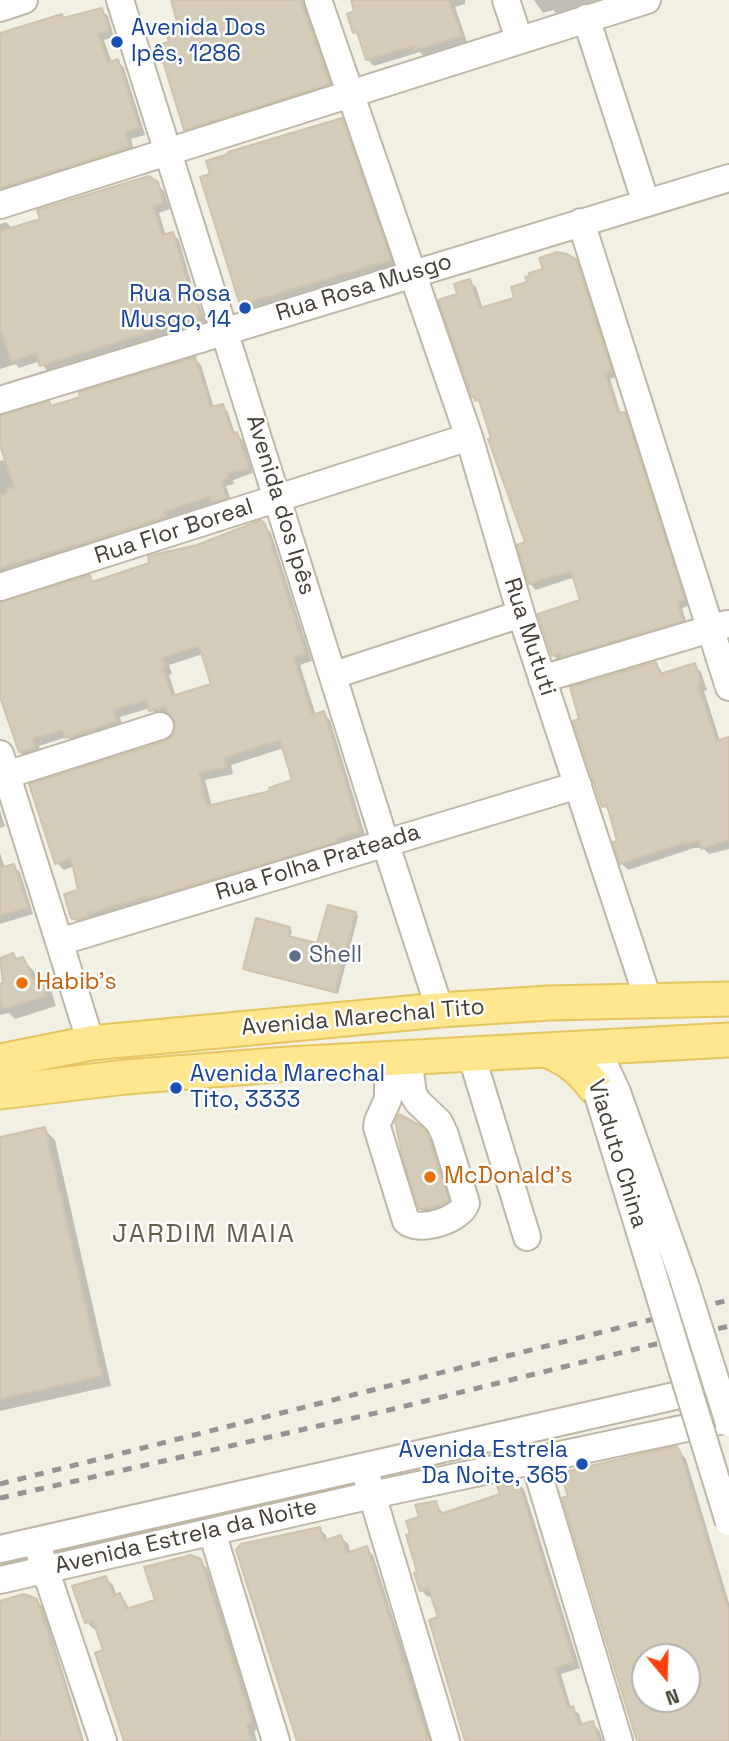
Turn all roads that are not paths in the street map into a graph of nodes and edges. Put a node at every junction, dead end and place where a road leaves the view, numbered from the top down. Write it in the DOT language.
graph roads {
  1 [pos="24,0"];
  2 [pos="120,0"];
  3 [pos="318,0"];
  4 [pos="506,0"];
  5 [pos="647,0"];
  6 [pos="0,8"];
  7 [pos="586,18"];
  8 [pos="519,39"];
  9 [pos="351,94"];
  10 [pos="168,152"];
  11 [pos="729,178"];
  12 [pos="646,203"];
  13 [pos="0,205"];
  14 [pos="581,222"];
  15 [pos="413,273"];
  16 [pos="225,331"];
  17 [pos="0,400"];
  18 [pos="469,437"];
  19 [pos="278,499"];
  20 [pos="0,587"];
  21 [pos="521,614"];
  22 [pos="721,626"];
  23 [pos="334,676"];
  24 [pos="542,678"];
  25 [pos="729,687"];
  26 [pos="160,726"];
  27 [pos="2,768"];
  28 [pos="578,785"];
  29 [pos="385,842"];
  30 [pos="59,942"];
  31 [pos="648,999"];
  32 [pos="723,999"];
  33 [pos="549,1003"];
  34 [pos="440,1010"];
  35 [pos="729,1040"];
  36 [pos="91,1042"];
  37 [pos="646,1045"];
  38 [pos="596,1047"];
  39 [pos="546,1050"];
  40 [pos="471,1054"];
  41 [pos="398,1058"];
  42 [pos="0,1061"];
  43 [pos="37,1088"];
  44 [pos="606,1089"];
  45 [pos="0,1092"];
  46 [pos="527,1237"];
  47 [pos="729,1384"];
  48 [pos="729,1421"];
  49 [pos="534,1460"];
  50 [pos="364,1466"];
  51 [pos="372,1495"];
  52 [pos="729,1522"];
  53 [pos="212,1532"];
  54 [pos="35,1541"];
  55 [pos="0,1549"];
  56 [pos="45,1570"];
  57 [pos="0,1580"];
  58 [pos="103,1741"];
  59 [pos="276,1741"];
  60 [pos="446,1741"];
  61 [pos="619,1741"];
  1 -- 6 [label="street"];
  2 -- 10 [label="street, Avenida dos Ipês"];
  3 -- 9 [label="street, Rua Mututi"];
  4 -- 8 [label="street"];
  5 -- 7 [label="street"];
  7 -- 8 [label="street"];
  7 -- 12 [label="street"];
  8 -- 9 [label="street"];
  9 -- 10 [label="street"];
  9 -- 15 [label="street, Rua Mututi"];
  10 -- 13 [label="street"];
  10 -- 16 [label="street, Avenida dos Ipês"];
  11 -- 12 [label="street, Rua Rosa Musgo"];
  12 -- 14 [label="street, Rua Rosa Musgo"];
  14 -- 15 [label="street, Rua Rosa Musgo"];
  14 -- 22 [label="street"];
  15 -- 16 [label="street, Rua Rosa Musgo"];
  15 -- 18 [label="street, Rua Mututi"];
  16 -- 17 [label="street, Rua Rosa Musgo"];
  16 -- 19 [label="street, Avenida dos Ipês"];
  18 -- 19 [label="street, Rua Flor Boreal"];
  18 -- 21 [label="street, Rua Mututi"];
  19 -- 20 [label="street, Rua Flor Boreal"];
  19 -- 23 [label="street, Avenida dos Ipês"];
  21 -- 23 [label="street"];
  21 -- 24 [label="street, Rua Mututi"];
  22 -- 24 [label="street"];
  22 -- 25 [label="street"];
  23 -- 29 [label="street, Avenida dos Ipês"];
  24 -- 28 [label="street, Rua Mututi"];
  26 -- 27 [label="street"];
  27 -- 30 [label="street"];
  28 -- 29 [label="street, Rua Folha Prateada"];
  28 -- 31 [label="street, Rua Mututi"];
  29 -- 30 [label="street, Rua Folha Prateada"];
  29 -- 34 [label="street, Avenida dos Ipês"];
  30 -- 36 [label="street"];
  31 -- 32 [label="main road, Avenida Marechal Tito"];
  31 -- 33 [label="main road, Avenida Marechal Tito"];
  32 -- 38 [label="main road"];
  33 -- 34 [label="main road, Avenida Marechal Tito"];
  33 -- 38 [label="main road"];
  34 -- 36 [label="main road, Avenida Marechal Tito"];
  35 -- 37 [label="main road, Avenida Marechal Tito"];
  36 -- 42 [label="main road, Avenida Marechal Tito"];
  36 -- 43 [label="main road"];
  37 -- 38 [label="main road, Avenida Marechal Tito"];
  37 -- 44 [label="main road"];
  38 -- 39 [label="main road, Avenida Marechal Tito"];
  38 -- 44 [label="street, Viaduto China"];
  39 -- 40 [label="main road, Avenida Marechal Tito"];
  39 -- 44 [label="main road"];
  40 -- 41 [label="main road, Avenida Marechal Tito"];
  40 -- 46 [label="street"];
  41 -- 41 [label="street"];
  41 -- 43 [label="main road, Avenida Marechal Tito"];
  43 -- 45 [label="main road, Avenida Marechal Tito"];
  44 -- 48 [label="street, Viaduto China, bridge"];
  44 -- 52 [label="street, Viaduto China, bridge"];
  47 -- 50 [label="street, Avenida Estrela da Noite"];
  48 -- 49 [label="street, Avenida Estrela da Noite"];
  49 -- 51 [label="street, Avenida Estrela da Noite"];
  49 -- 61 [label="street"];
  50 -- 51 [label="street"];
  50 -- 54 [label="street, Avenida Estrela da Noite"];
  51 -- 53 [label="street, Avenida Estrela da Noite"];
  51 -- 60 [label="street"];
  53 -- 56 [label="street, Avenida Estrela da Noite"];
  53 -- 59 [label="street"];
  54 -- 55 [label="street, Avenida Estrela da Noite"];
  54 -- 56 [label="street"];
  56 -- 57 [label="street, Avenida Estrela da Noite"];
  56 -- 58 [label="street"];
}
